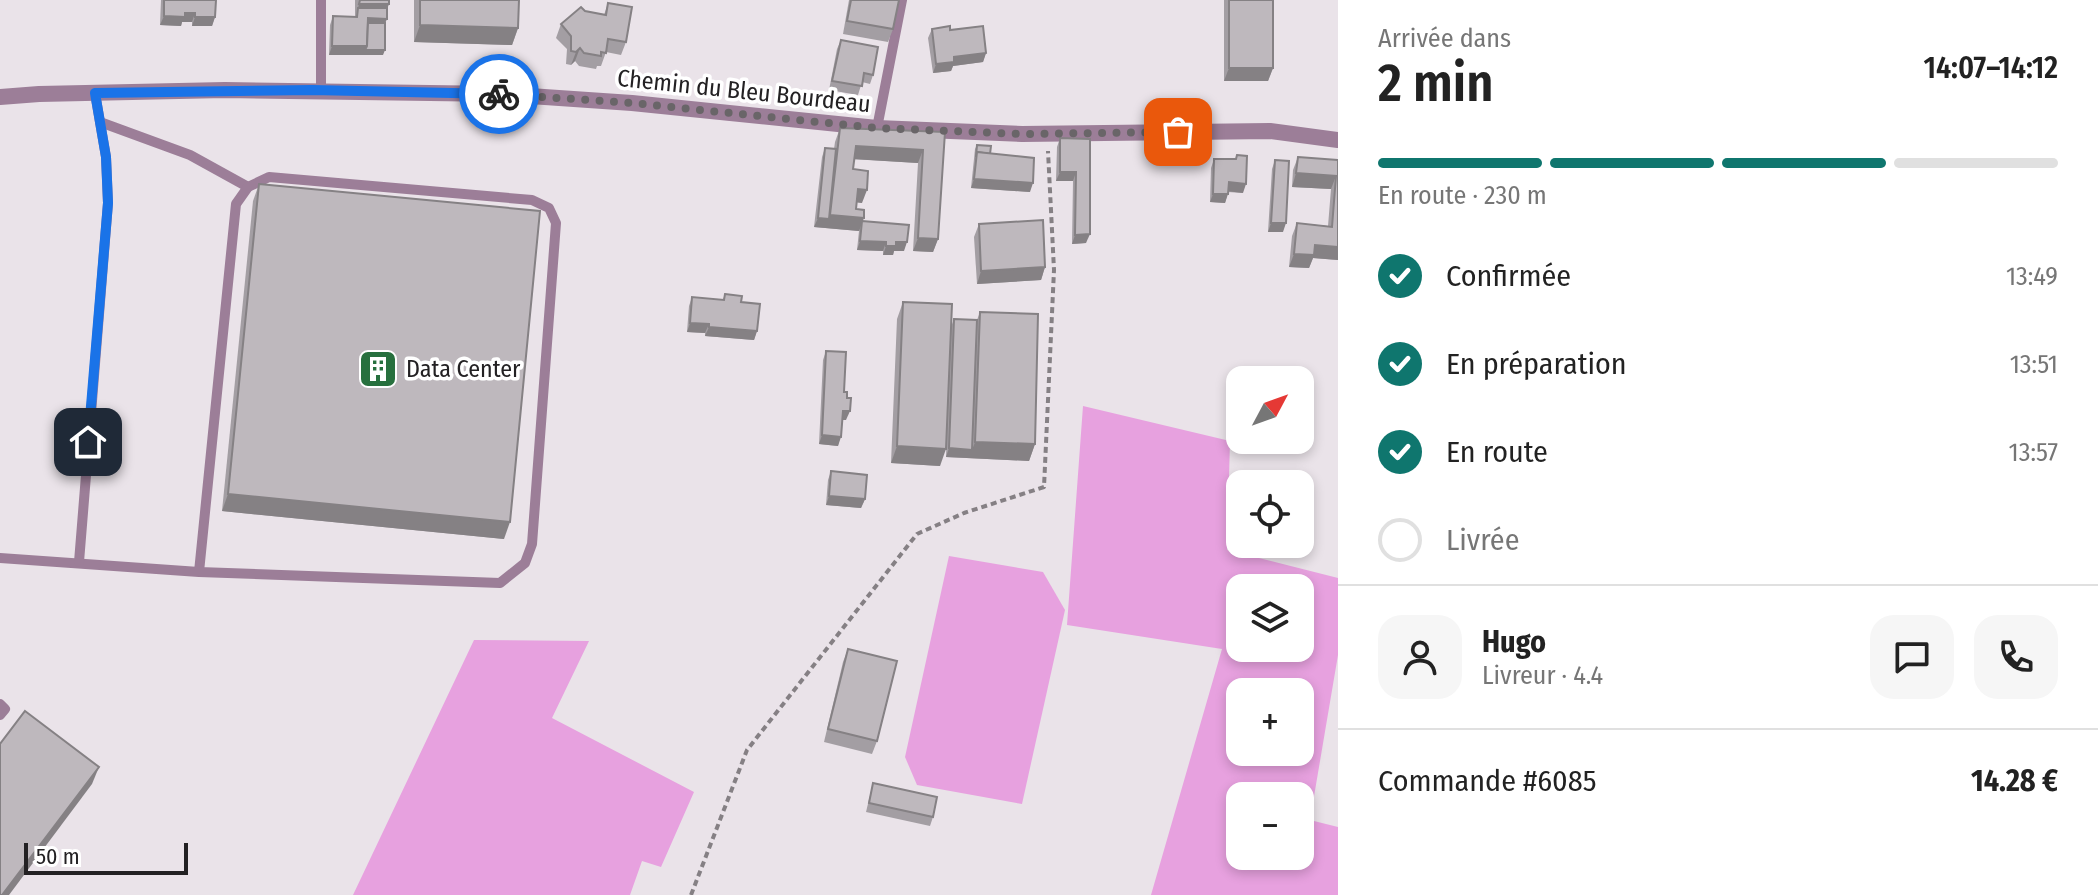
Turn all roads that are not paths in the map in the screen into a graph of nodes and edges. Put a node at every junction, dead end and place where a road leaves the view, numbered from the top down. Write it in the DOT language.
graph roads {
  1 [pos="321,0"];
  2 [pos="902,0"];
  3 [pos="321,91"];
  4 [pos="95,93"];
  5 [pos="0,97"];
  6 [pos="100,122"];
  7 [pos="877,128"];
  8 [pos="1338,140"];
  9 [pos="248,187"];
  10 [pos="0,558"];
  11 [pos="79,562"];
  12 [pos="199,572"];
  13 [pos="0,704"];
  14 [pos="0,715"];
  1 -- 3 [label="lane"];
  2 -- 7 [label="lane"];
  3 -- 4 [label="street, Chemin du Bleu Bourdeau"];
  3 -- 7 [label="street, Chemin du Bleu Bourdeau"];
  4 -- 5 [label="street, Chemin du Bleu Bourdeau"];
  4 -- 6 [label="lane"];
  6 -- 9 [label="lane"];
  6 -- 11 [label="lane"];
  7 -- 8 [label="street, Chemin du Bleu Bourdeau"];
  9 -- 12 [label="lane"];
  9 -- 12 [label="lane"];
  10 -- 11 [label="lane"];
  11 -- 12 [label="lane"];
  13 -- 14 [label="lane"];
}
